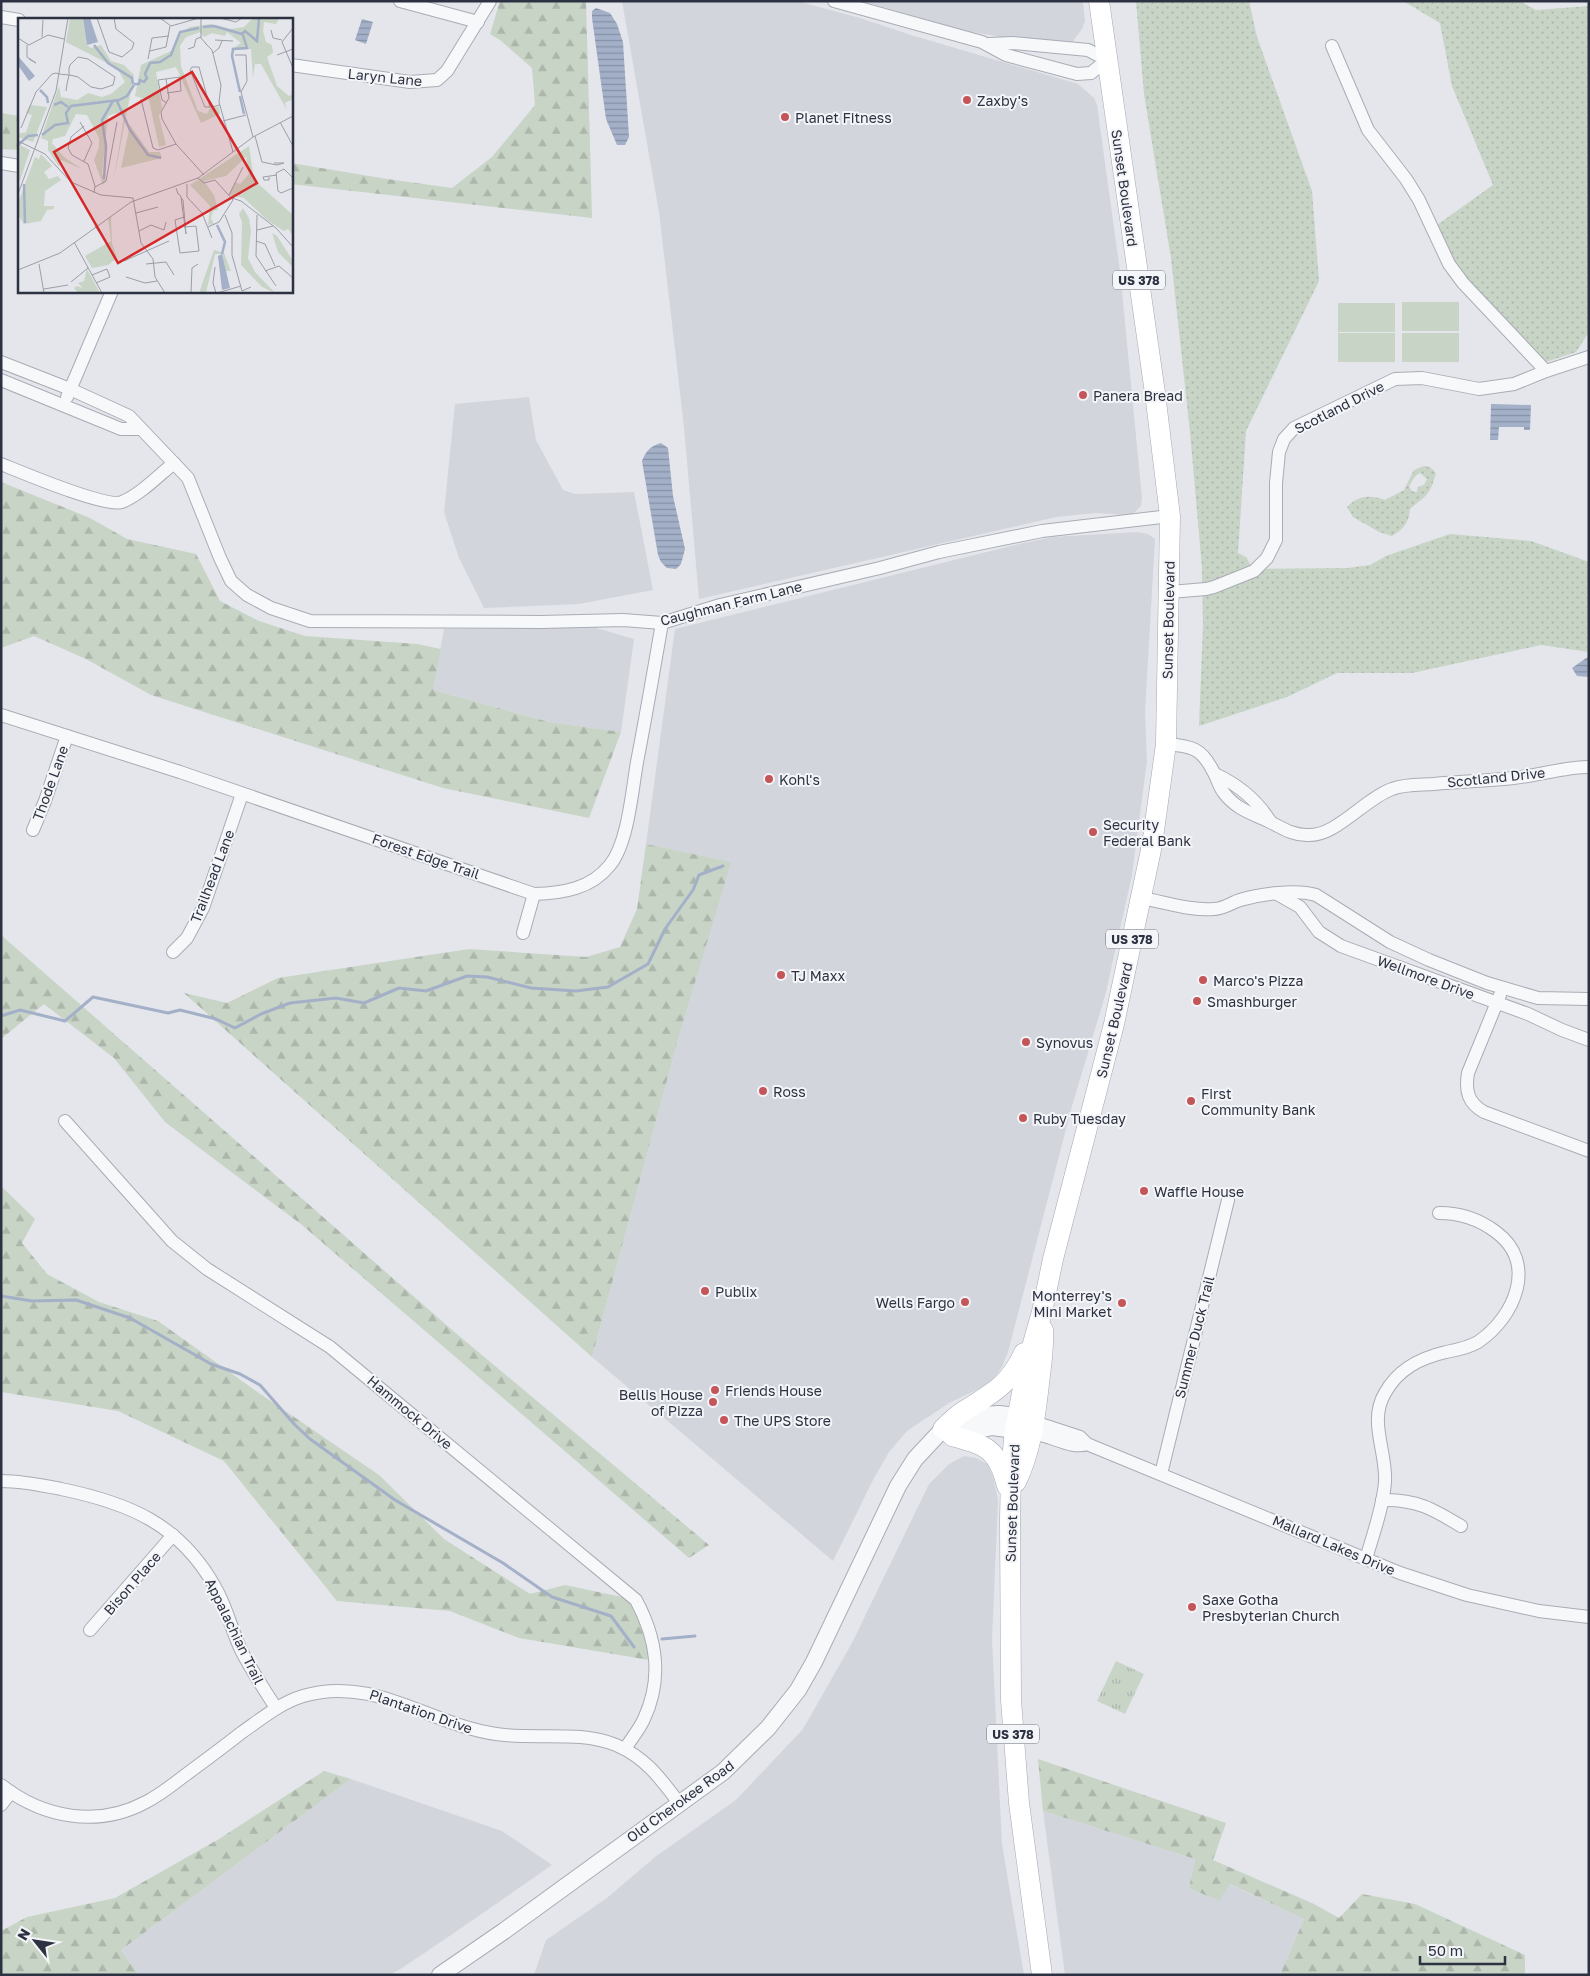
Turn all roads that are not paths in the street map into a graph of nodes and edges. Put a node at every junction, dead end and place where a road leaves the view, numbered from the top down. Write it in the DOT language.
graph roads {
  1 [pos="400,1"];
  2 [pos="490,1"];
  3 [pos="834,1"];
  4 [pos="1099,1"];
  5 [pos="1,16"];
  6 [pos="18,20"];
  7 [pos="478,22"];
  8 [pos="990,44"];
  9 [pos="1332,46"];
  10 [pos="1107,60"];
  11 [pos="292,65"];
  12 [pos="1,163"];
  13 [pos="18,166"];
  14 [pos="112,292"];
  15 [pos="1589,357"];
  16 [pos="1,362"];
  17 [pos="1546,370"];
  18 [pos="1,380"];
  19 [pos="70,389"];
  20 [pos="64,404"];
  21 [pos="140,429"];
  22 [pos="174,463"];
  23 [pos="1,464"];
  24 [pos="1170,516"];
  25 [pos="1170,592"];
  26 [pos="662,623"];
  27 [pos="1,714"];
  28 [pos="67,736"];
  29 [pos="1166,744"];
  30 [pos="1589,767"];
  31 [pos="242,794"];
  32 [pos="33,830"];
  33 [pos="534,894"];
  34 [pos="1277,894"];
  35 [pos="1142,898"];
  36 [pos="523,932"];
  37 [pos="173,952"];
  38 [pos="1503,988"];
  39 [pos="1589,999"];
  40 [pos="1497,1003"];
  41 [pos="1589,1040"];
  42 [pos="65,1121"];
  43 [pos="1589,1151"];
  44 [pos="1228,1200"];
  45 [pos="1440,1213"];
  46 [pos="1040,1318"];
  47 [pos="1025,1426"];
  48 [pos="942,1436"];
  49 [pos="1162,1474"];
  50 [pos="1,1480"];
  51 [pos="1011,1497"];
  52 [pos="1382,1500"];
  53 [pos="1461,1526"];
  54 [pos="173,1535"];
  55 [pos="1366,1559"];
  56 [pos="1589,1617"];
  57 [pos="90,1630"];
  58 [pos="276,1708"];
  59 [pos="625,1749"];
  60 [pos="6,1788"];
  61 [pos="679,1803"];
  62 [pos="1,1805"];
  63 [pos="440,1975"];
  64 [pos="1042,1975"];
  1 -- 7 [label="street"];
  2 -- 7 [label="street, Laryn Lane"];
  3 -- 8 [label="street"];
  4 -- 10 [label="main road, Sunset Boulevard / US 378"];
  5 -- 6 [label="street"];
  7 -- 11 [label="street, Laryn Lane"];
  8 -- 10 [label="street"];
  8 -- 10 [label="street"];
  9 -- 17 [label="street"];
  10 -- 24 [label="main road, Sunset Boulevard / US 378"];
  12 -- 13 [label="street"];
  14 -- 19 [label="street"];
  15 -- 17 [label="street, Scotland Drive"];
  16 -- 19 [label="street, Caughman Farm Lane"];
  17 -- 25 [label="street, Scotland Drive"];
  18 -- 20 [label="street"];
  19 -- 20 [label="street"];
  19 -- 21 [label="street, Caughman Farm Lane"];
  20 -- 21 [label="street"];
  21 -- 22 [label="street, Caughman Farm Lane"];
  22 -- 23 [label="street"];
  22 -- 26 [label="street, Caughman Farm Lane"];
  24 -- 25 [label="main road, Sunset Boulevard / US 378"];
  24 -- 26 [label="street, Caughman Farm Lane"];
  25 -- 29 [label="main road, Sunset Boulevard / US 378"];
  26 -- 33 [label="street, Forest Edge Trail"];
  27 -- 28 [label="street, Forest Edge Trail"];
  28 -- 31 [label="street, Forest Edge Trail"];
  28 -- 32 [label="street, Thode Lane"];
  29 -- 30 [label="street, Scotland Drive"];
  29 -- 35 [label="main road, Sunset Boulevard / US 378"];
  31 -- 33 [label="street, Forest Edge Trail"];
  31 -- 37 [label="street, Trailhead Lane"];
  33 -- 36 [label="street"];
  34 -- 35 [label="street, Wellmore Drive"];
  34 -- 38 [label="street, Wellmore Drive"];
  34 -- 40 [label="street, Wellmore Drive"];
  35 -- 46 [label="main road, Sunset Boulevard / US 378"];
  38 -- 39 [label="street, Wellmore Drive"];
  38 -- 40 [label="street"];
  40 -- 41 [label="street, Wellmore Drive"];
  40 -- 43 [label="street"];
  42 -- 59 [label="street, Hammock Drive"];
  44 -- 49 [label="street, Summer Duck Trail"];
  45 -- 52 [label="street"];
  46 -- 47 [label="main road, Sunset Boulevard / US 378"];
  46 -- 48 [label="main road"];
  47 -- 48 [label="street"];
  47 -- 49 [label="street, Mallard Lakes Drive"];
  47 -- 51 [label="main road, Sunset Boulevard"];
  48 -- 51 [label="main road"];
  48 -- 61 [label="street, Old Cherokee Road"];
  49 -- 55 [label="street, Mallard Lakes Drive"];
  50 -- 54 [label="street, Appalachian Trail"];
  51 -- 64 [label="main road, Sunset Boulevard / US 378"];
  52 -- 53 [label="street"];
  52 -- 55 [label="street"];
  54 -- 57 [label="street, Bison Place"];
  54 -- 58 [label="street, Appalachian Trail"];
  55 -- 56 [label="street, Mallard Lakes Drive"];
  58 -- 59 [label="street, Plantation Drive"];
  58 -- 60 [label="street, Plantation Drive"];
  59 -- 61 [label="street, Plantation Drive"];
  60 -- 62 [label="street"];
  61 -- 63 [label="street, Old Cherokee Road"];
}
